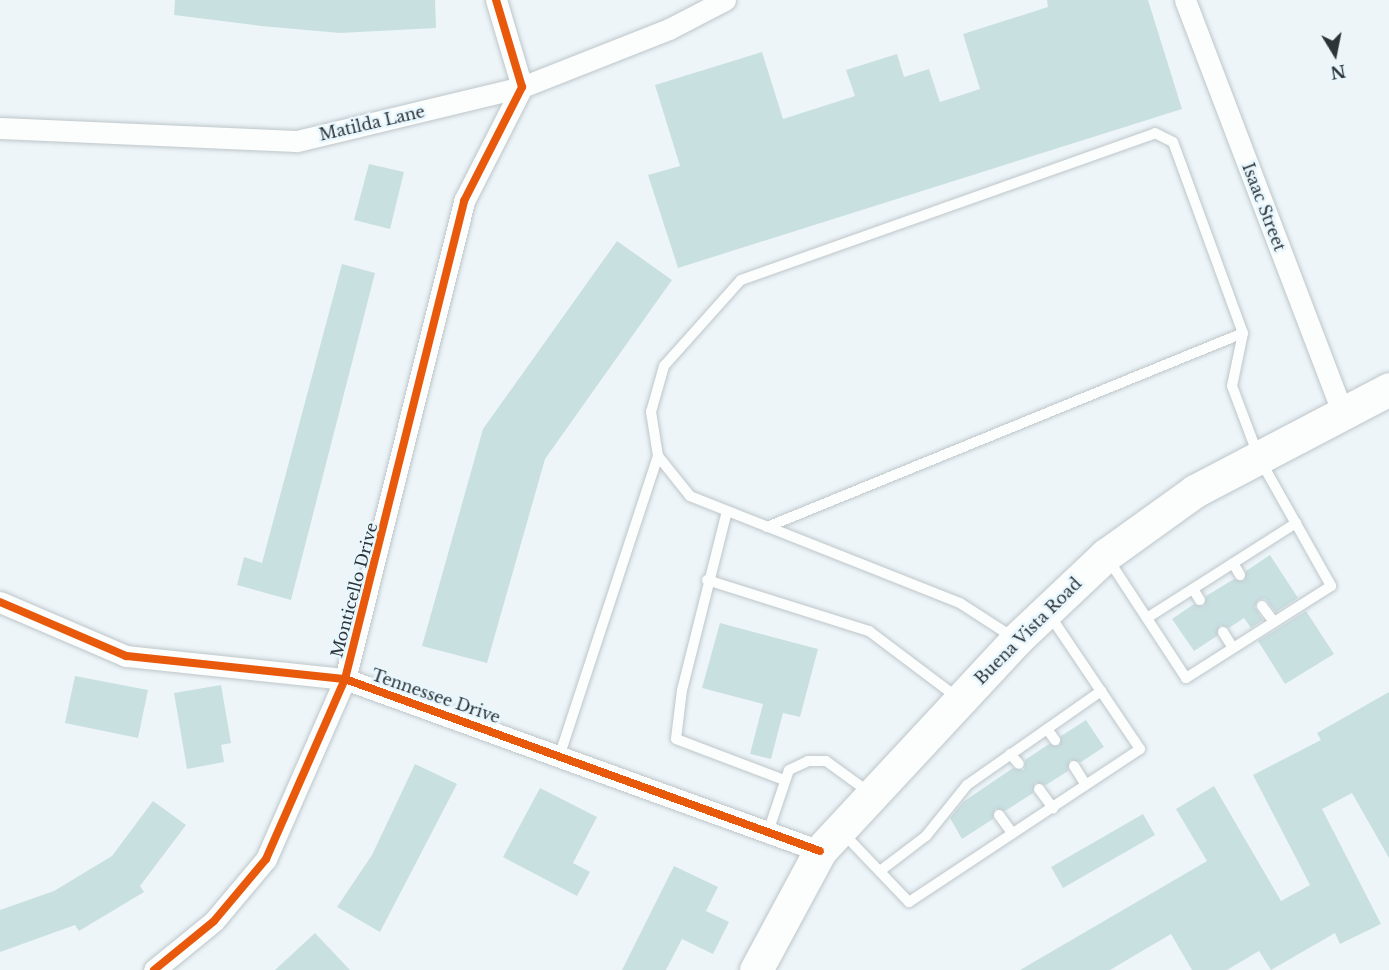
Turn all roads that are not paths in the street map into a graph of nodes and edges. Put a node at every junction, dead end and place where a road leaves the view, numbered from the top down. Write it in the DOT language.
graph roads {
  1 [pos="496,0"];
  2 [pos="725,0"];
  3 [pos="1185,0"];
  4 [pos="522,87"];
  5 [pos="0,128"];
  6 [pos="1243,333"];
  7 [pos="1389,389"];
  8 [pos="1343,413"];
  9 [pos="658,456"];
  10 [pos="1259,458"];
  11 [pos="727,511"];
  12 [pos="1296,524"];
  13 [pos="767,527"];
  14 [pos="1106,555"];
  15 [pos="1233,563"];
  16 [pos="1240,575"];
  17 [pos="707,580"];
  18 [pos="1192,589"];
  19 [pos="1200,600"];
  20 [pos="0,602"];
  21 [pos="1262,606"];
  22 [pos="1047,611"];
  23 [pos="1147,618"];
  24 [pos="1274,622"];
  25 [pos="1222,632"];
  26 [pos="1016,640"];
  27 [pos="1233,648"];
  28 [pos="345,679"];
  29 [pos="1101,691"];
  30 [pos="961,700"];
  31 [pos="1047,729"];
  32 [pos="1055,740"];
  33 [pos="560,754"];
  34 [pos="1010,754"];
  35 [pos="1019,764"];
  36 [pos="1074,766"];
  37 [pos="784,780"];
  38 [pos="1086,785"];
  39 [pos="1039,789"];
  40 [pos="872,795"];
  41 [pos="1053,807"];
  42 [pos="999,815"];
  43 [pos="768,831"];
  44 [pos="1012,833"];
  45 [pos="830,840"];
  46 [pos="880,871"];
  47 [pos="154,970"];
  48 [pos="756,970"];
  1 -- 4 [label="street"];
  2 -- 4 [label="street, Matilda Lane"];
  3 -- 8 [label="street, Isaac Street"];
  4 -- 5 [label="street, Matilda Lane"];
  4 -- 28 [label="street, Monticello Drive"];
  6 -- 9 [label="lane"];
  6 -- 10 [label="lane"];
  6 -- 13 [label="lane"];
  7 -- 8 [label="main road, Buena Vista Road"];
  8 -- 10 [label="main road, Buena Vista Road"];
  9 -- 11 [label="lane"];
  9 -- 33 [label="lane"];
  10 -- 12 [label="lane"];
  10 -- 14 [label="main road, Buena Vista Road"];
  11 -- 13 [label="lane"];
  11 -- 17 [label="lane"];
  12 -- 15 [label="lane"];
  12 -- 24 [label="lane"];
  13 -- 26 [label="lane"];
  14 -- 22 [label="main road, Buena Vista Road"];
  14 -- 23 [label="lane"];
  15 -- 16 [label="lane"];
  15 -- 18 [label="lane"];
  17 -- 30 [label="lane"];
  17 -- 37 [label="lane"];
  18 -- 19 [label="lane"];
  18 -- 23 [label="lane"];
  20 -- 28 [label="street, Tennessee Drive"];
  21 -- 24 [label="lane"];
  22 -- 26 [label="main road, Buena Vista Road"];
  22 -- 29 [label="lane"];
  23 -- 27 [label="lane"];
  24 -- 27 [label="lane"];
  25 -- 27 [label="lane"];
  26 -- 30 [label="main road, Buena Vista Road"];
  28 -- 33 [label="street, Tennessee Drive"];
  28 -- 47 [label="street, Monticello Drive"];
  29 -- 31 [label="lane"];
  29 -- 38 [label="lane"];
  30 -- 40 [label="main road, Buena Vista Road"];
  31 -- 32 [label="lane"];
  31 -- 34 [label="lane"];
  33 -- 43 [label="street, Tennessee Drive"];
  34 -- 35 [label="lane"];
  34 -- 46 [label="lane"];
  36 -- 38 [label="lane"];
  37 -- 40 [label="lane"];
  37 -- 43 [label="lane"];
  38 -- 41 [label="lane"];
  39 -- 41 [label="lane"];
  40 -- 45 [label="main road, Buena Vista Road"];
  41 -- 44 [label="lane"];
  42 -- 44 [label="lane"];
  43 -- 45 [label="street, Tennessee Drive"];
  44 -- 46 [label="lane"];
  45 -- 46 [label="lane"];
  45 -- 48 [label="main road, Buena Vista Road"];
}
